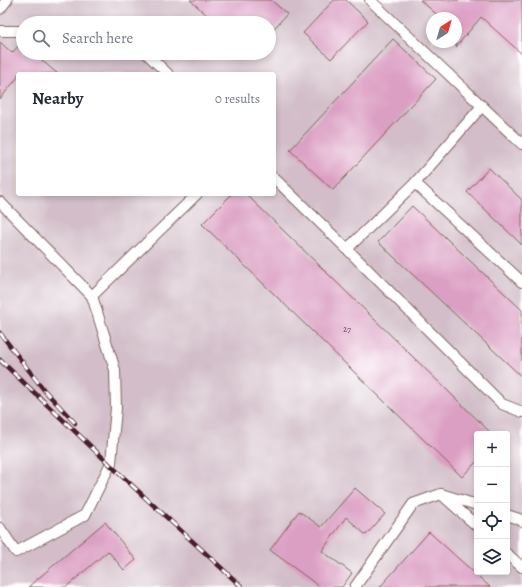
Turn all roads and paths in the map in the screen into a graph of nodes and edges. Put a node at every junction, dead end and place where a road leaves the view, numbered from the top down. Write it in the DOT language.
graph roads {
  1 [pos="7,0"];
  2 [pos="370,0"];
  3 [pos="0,9"];
  4 [pos="0,31"];
  5 [pos="16,31"];
  6 [pos="153,60"];
  7 [pos="166,72"];
  8 [pos="482,106"];
  9 [pos="522,144"];
  10 [pos="276,180"];
  11 [pos="415,182"];
  12 [pos="195,196"];
  13 [pos="0,202"];
  14 [pos="347,249"];
  15 [pos="522,282"];
  16 [pos="92,296"];
  17 [pos="522,412"];
  18 [pos="441,494"];
  19 [pos="474,504"];
  20 [pos="510,516"];
  21 [pos="522,521"];
  22 [pos="474,523"];
  23 [pos="0,528"];
  24 [pos="510,557"];
  25 [pos="522,567"];
  26 [pos="354,587"];
  1 -- 3 [label="lane"];
  2 -- 8 [label="lane"];
  4 -- 5 [label="lane"];
  6 -- 7 [label="lane"];
  8 -- 9 [label="lane"];
  8 -- 11 [label="lane"];
  10 -- 14 [label="lane"];
  11 -- 14 [label="lane"];
  11 -- 15 [label="lane"];
  12 -- 16 [label="lane"];
  13 -- 16 [label="lane"];
  14 -- 17 [label="lane"];
  16 -- 23 [label="lane"];
  18 -- 19 [label="lane"];
  18 -- 22 [label="lane"];
  18 -- 26 [label="lane"];
  20 -- 21 [label="lane"];
  24 -- 25 [label="lane"];
}
